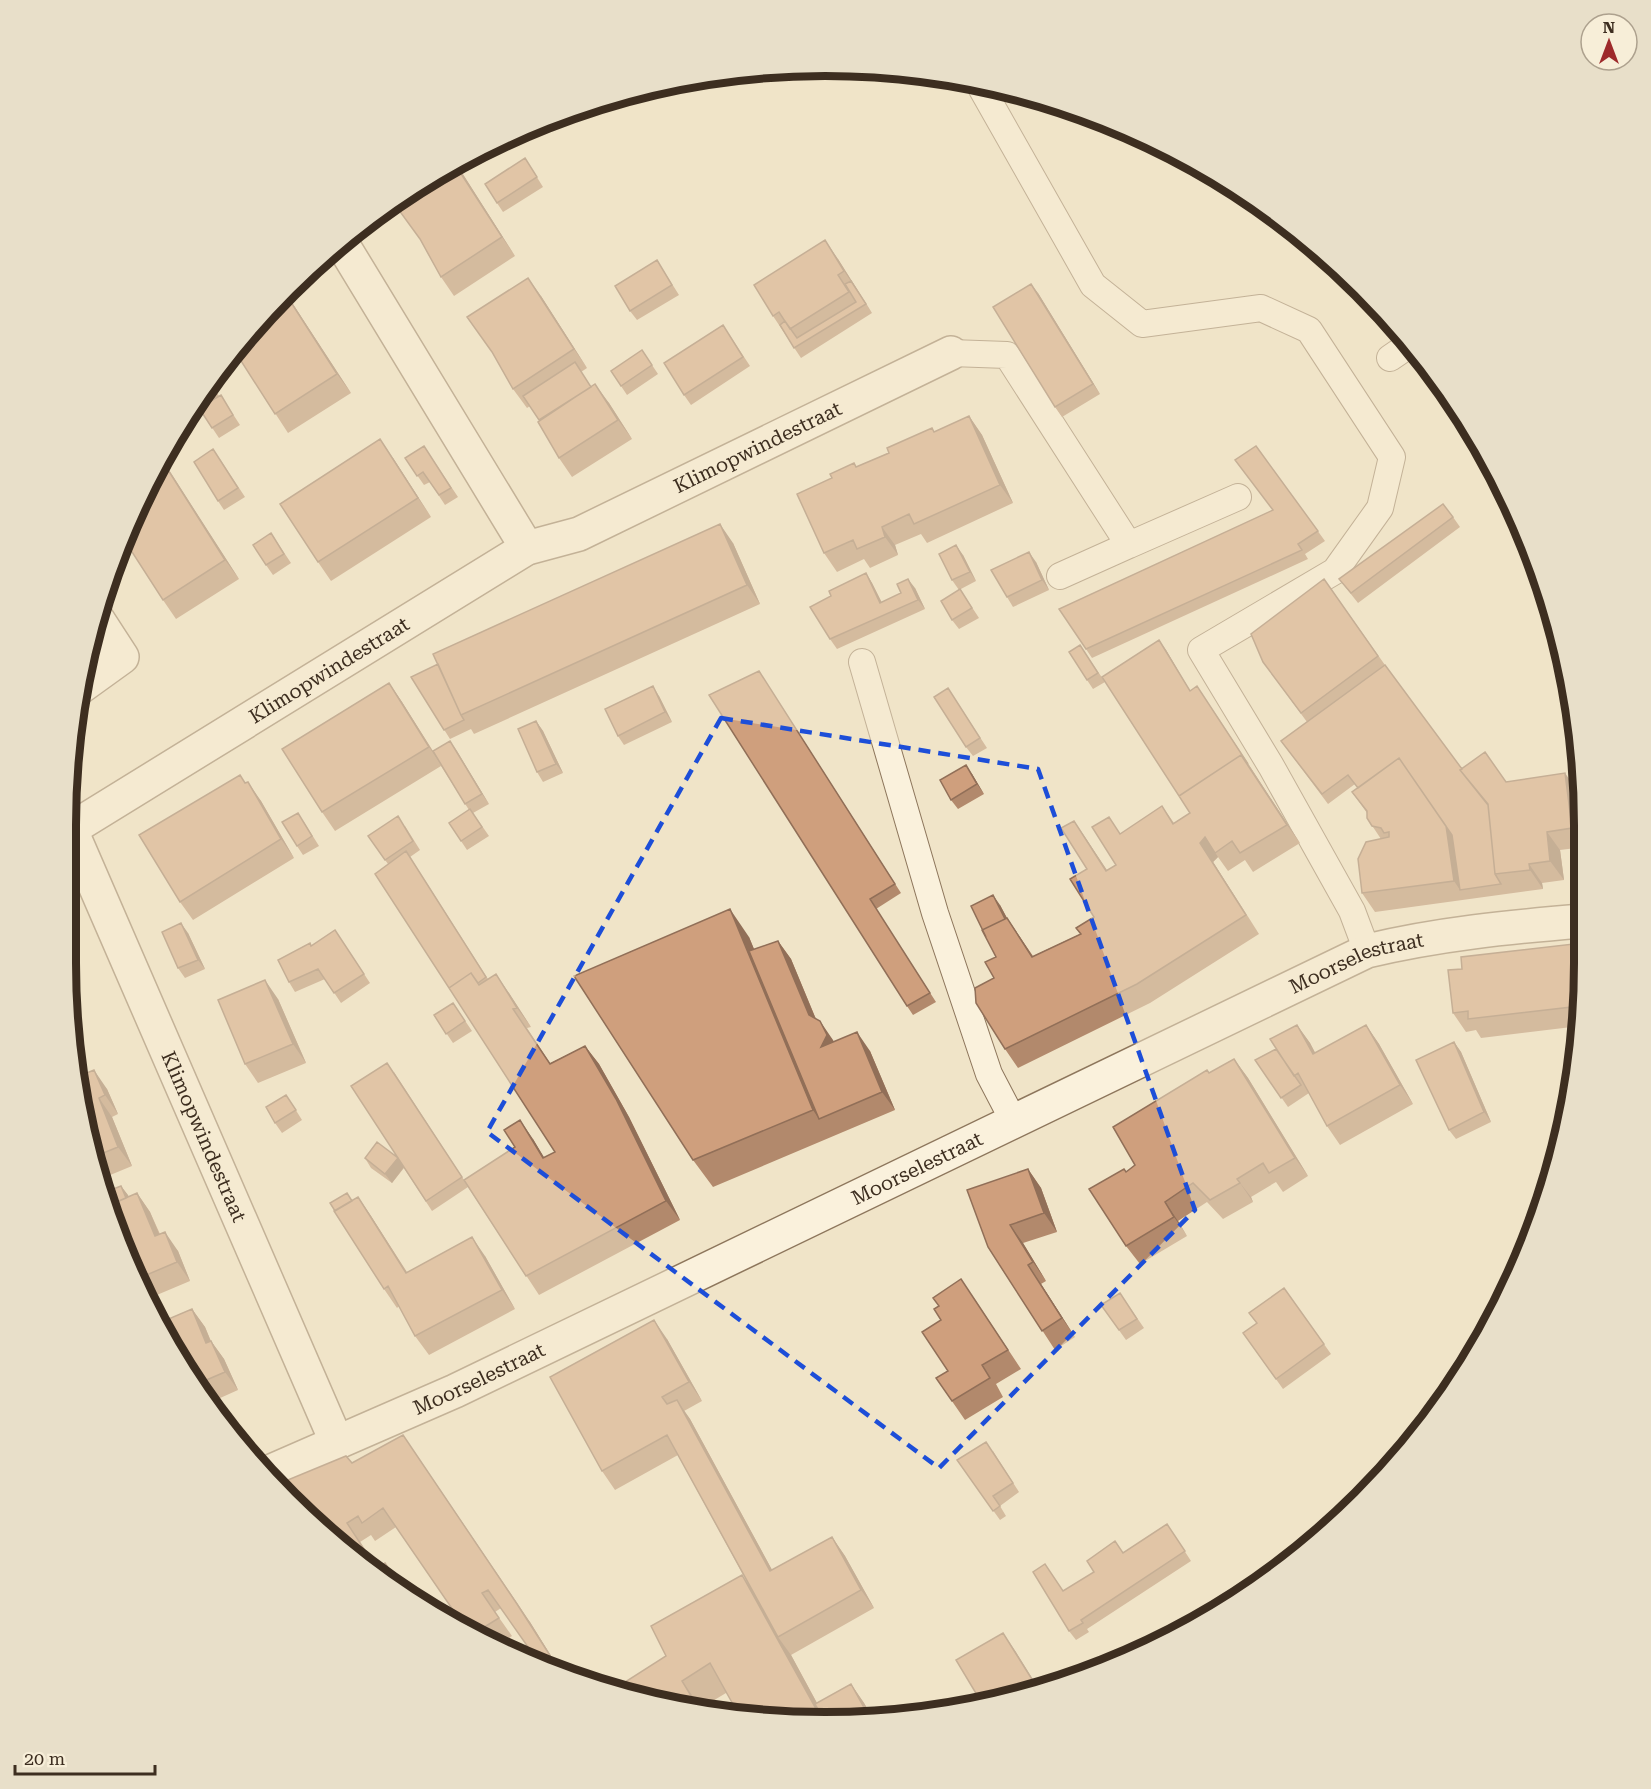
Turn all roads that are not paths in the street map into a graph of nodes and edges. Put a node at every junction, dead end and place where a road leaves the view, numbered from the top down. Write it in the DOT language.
graph roads {
  1 [pos="985,94"];
  2 [pos="346,250"];
  3 [pos="951,353"];
  4 [pos="1238,497"];
  5 [pos="1129,545"];
  6 [pos="527,549"];
  7 [pos="1060,576"];
  8 [pos="103,628"];
  9 [pos="862,662"];
  10 [pos="91,679"];
  11 [pos="76,821"];
  12 [pos="76,841"];
  13 [pos="1574,922"];
  14 [pos="1367,951"];
  15 [pos="1013,1120"];
  16 [pos="337,1443"];
  17 [pos="274,1470"];
  1 -- 14 [label="lane"];
  2 -- 6 [label="street"];
  3 -- 5 [label="lane"];
  3 -- 6 [label="street, Klimopwindestraat"];
  4 -- 5 [label="lane"];
  5 -- 7 [label="lane"];
  6 -- 11 [label="street, Klimopwindestraat"];
  8 -- 10 [label="street"];
  9 -- 15 [label="lane"];
  12 -- 16 [label="street, Klimopwindestraat"];
  13 -- 14 [label="street, Moorselestraat"];
  14 -- 15 [label="street, Moorselestraat"];
  15 -- 16 [label="street, Moorselestraat"];
  16 -- 17 [label="street, Moorselestraat"];
}
